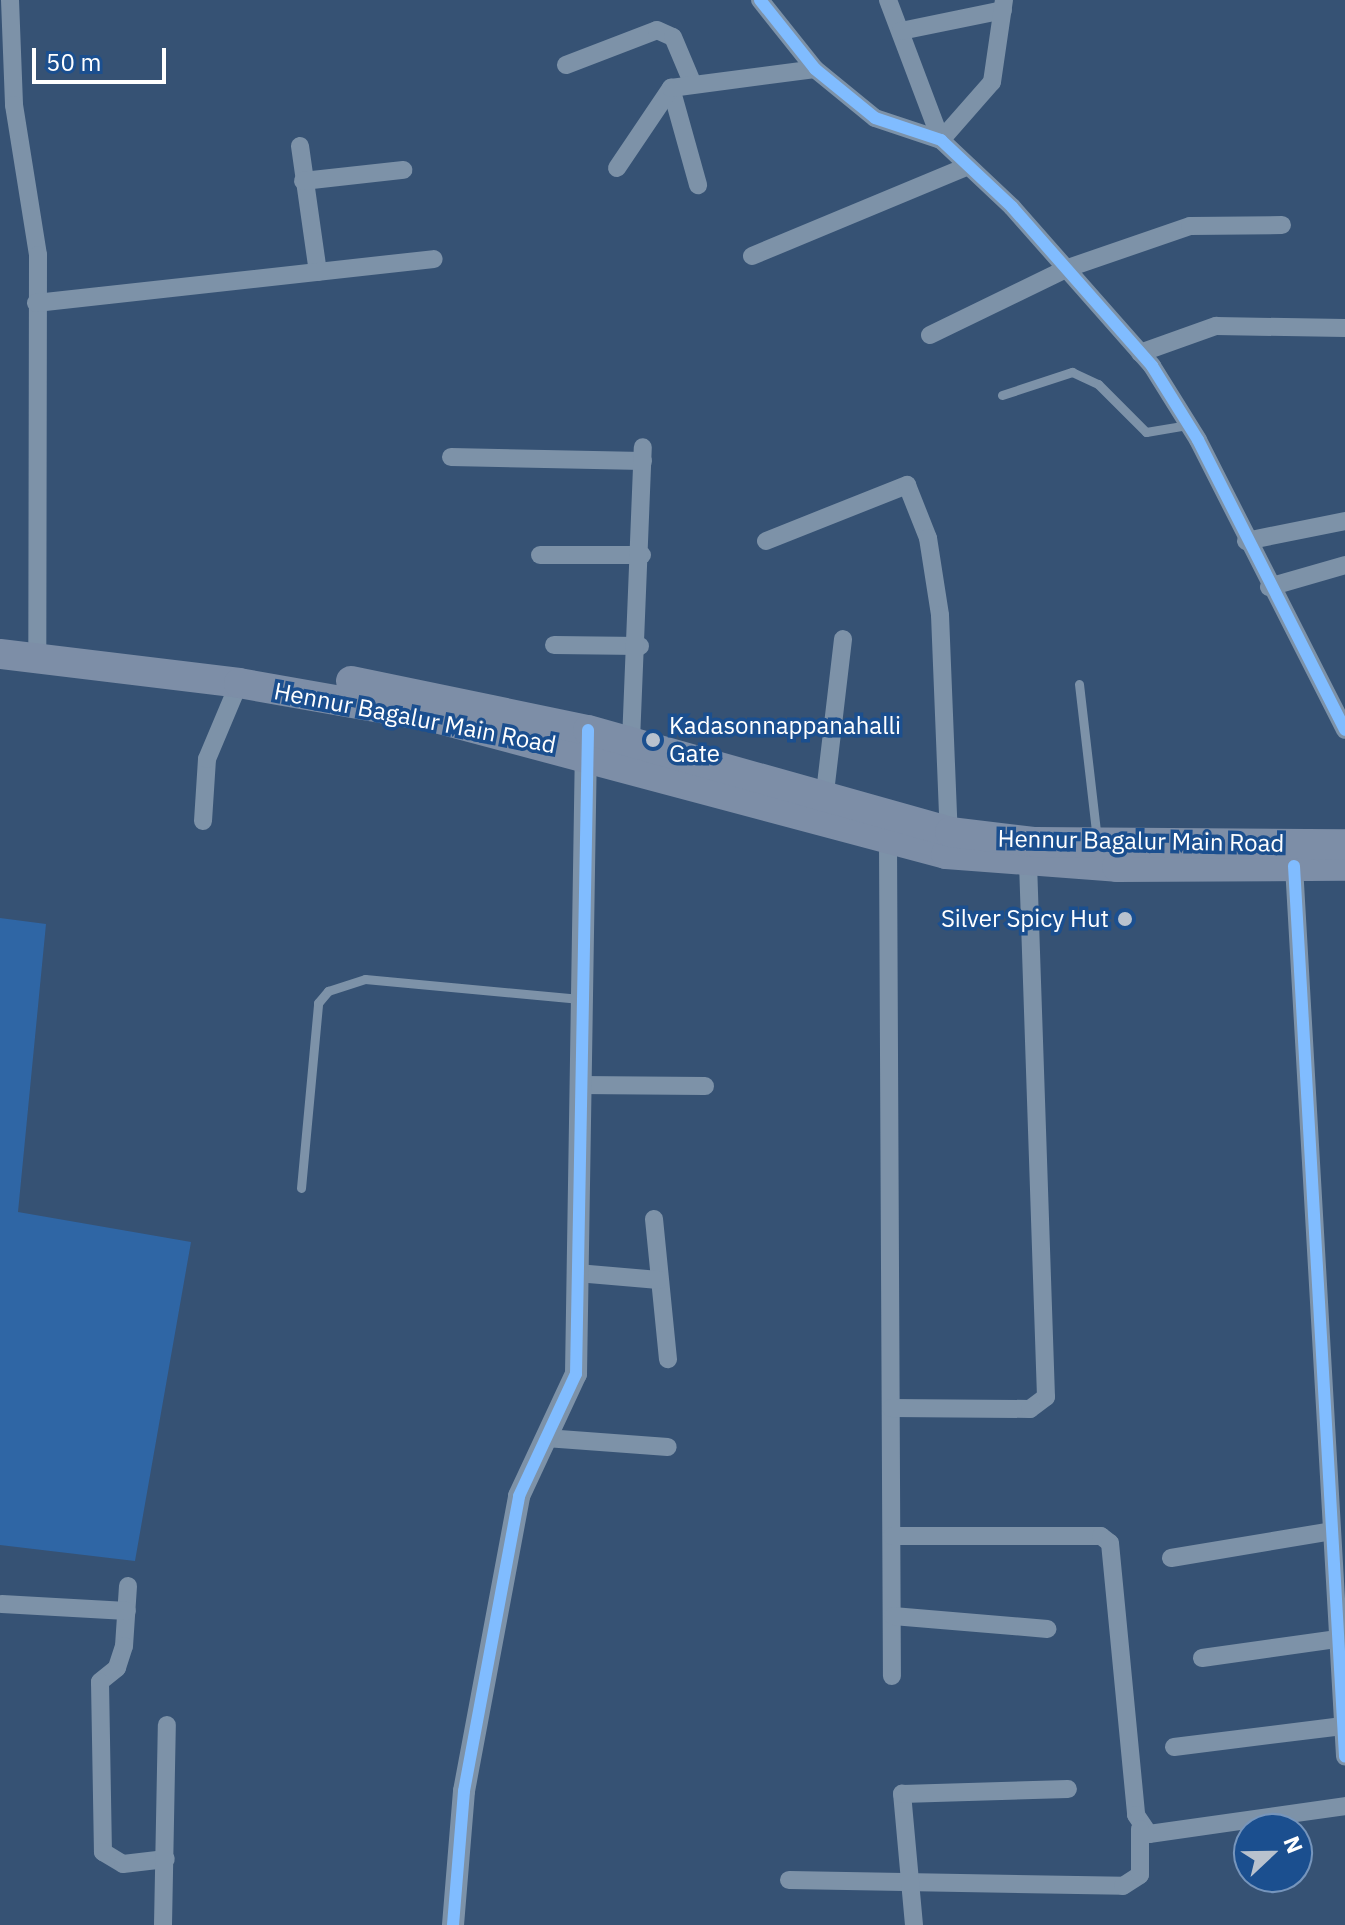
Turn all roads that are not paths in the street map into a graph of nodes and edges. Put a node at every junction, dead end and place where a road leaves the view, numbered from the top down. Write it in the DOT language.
graph roads {
  1 [pos="10,0"];
  2 [pos="760,0"];
  3 [pos="888,0"];
  4 [pos="1004,5"];
  5 [pos="901,31"];
  6 [pos="566,65"];
  7 [pos="815,69"];
  8 [pos="692,82"];
  9 [pos="671,88"];
  10 [pos="941,140"];
  11 [pos="300,146"];
  12 [pos="968,166"];
  13 [pos="617,168"];
  14 [pos="403,170"];
  15 [pos="303,181"];
  16 [pos="698,185"];
  17 [pos="1282,225"];
  18 [pos="752,256"];
  19 [pos="434,259"];
  20 [pos="1068,268"];
  21 [pos="318,272"];
  22 [pos="36,303"];
  23 [pos="1345,328"];
  24 [pos="930,335"];
  25 [pos="1140,353"];
  26 [pos="1002,395"];
  27 [pos="1188,425"];
  28 [pos="451,457"];
  29 [pos="1345,521"];
  30 [pos="766,541"];
  31 [pos="1246,541"];
  32 [pos="540,555"];
  33 [pos="642,555"];
  34 [pos="1345,565"];
  35 [pos="1269,587"];
  36 [pos="0,633"];
  37 [pos="843,639"];
  38 [pos="554,645"];
  39 [pos="640,646"];
  40 [pos="38,647"];
  41 [pos="0,654"];
  42 [pos="239,683"];
  43 [pos="1079,684"];
  44 [pos="1345,730"];
  45 [pos="586,741"];
  46 [pos="631,741"];
  47 [pos="824,801"];
  48 [pos="203,821"];
  49 [pos="888,842"];
  50 [pos="948,843"];
  51 [pos="1097,844"];
  52 [pos="1345,844"];
  53 [pos="1028,863"];
  54 [pos="1294,866"];
  55 [pos="1345,866"];
  56 [pos="580,999"];
  57 [pos="579,1085"];
  58 [pos="705,1086"];
  59 [pos="301,1188"];
  60 [pos="654,1219"];
  61 [pos="577,1273"];
  62 [pos="659,1280"];
  63 [pos="668,1359"];
  64 [pos="891,1408"];
  65 [pos="546,1438"];
  66 [pos="668,1447"];
  67 [pos="1332,1531"];
  68 [pos="892,1536"];
  69 [pos="1171,1558"];
  70 [pos="128,1586"];
  71 [pos="2,1604"];
  72 [pos="127,1611"];
  73 [pos="893,1616"];
  74 [pos="1047,1629"];
  75 [pos="1338,1639"];
  76 [pos="1202,1658"];
  77 [pos="892,1676"];
  78 [pos="167,1725"];
  79 [pos="1343,1726"];
  80 [pos="1174,1747"];
  81 [pos="1345,1757"];
  82 [pos="1068,1789"];
  83 [pos="1345,1806"];
  84 [pos="1140,1829"];
  85 [pos="166,1859"];
  86 [pos="789,1880"];
  87 [pos="909,1885"];
  88 [pos="163,1925"];
  89 [pos="453,1925"];
  90 [pos="914,1925"];
  1 -- 22 [label="street"];
  2 -- 7 [label="street"];
  3 -- 5 [label="street"];
  4 -- 5 [label="street"];
  4 -- 10 [label="street"];
  5 -- 10 [label="street"];
  6 -- 8 [label="street"];
  7 -- 8 [label="street"];
  7 -- 10 [label="street"];
  8 -- 9 [label="street"];
  9 -- 13 [label="street"];
  9 -- 16 [label="street"];
  10 -- 12 [label="street"];
  11 -- 15 [label="street"];
  12 -- 18 [label="street"];
  12 -- 20 [label="street"];
  14 -- 15 [label="street"];
  15 -- 21 [label="street"];
  17 -- 20 [label="street"];
  19 -- 21 [label="street"];
  20 -- 24 [label="street"];
  20 -- 25 [label="street"];
  21 -- 22 [label="street"];
  22 -- 40 [label="street"];
  23 -- 25 [label="street"];
  25 -- 27 [label="street"];
  26 -- 27 [label="lane"];
  27 -- 31 [label="street"];
  28 -- 33 [label="street"];
  29 -- 31 [label="street"];
  30 -- 50 [label="street"];
  31 -- 35 [label="street"];
  32 -- 33 [label="street"];
  33 -- 39 [label="street"];
  34 -- 35 [label="street"];
  35 -- 44 [label="street"];
  36 -- 40 [label="main road, Hennur Bagalur Main Road"];
  37 -- 47 [label="street"];
  38 -- 39 [label="street"];
  39 -- 46 [label="street"];
  40 -- 41 [label="main road, Hennur Bagalur Main Road"];
  40 -- 42 [label="main road, Hennur Bagalur Main Road"];
  40 -- 45 [label="main road, Hennur Bagalur Main Road"];
  42 -- 45 [label="main road, Hennur Bagalur Main Road"];
  42 -- 48 [label="street"];
  43 -- 51 [label="lane"];
  45 -- 46 [label="main road, Hennur Bagalur Main Road"];
  45 -- 49 [label="main road, Hennur Bagalur Main Road"];
  45 -- 56 [label="street"];
  46 -- 47 [label="main road, Hennur Bagalur Main Road"];
  47 -- 50 [label="main road, Hennur Bagalur Main Road"];
  49 -- 50 [label="main road, Hennur Bagalur Main Road"];
  49 -- 64 [label="street"];
  50 -- 51 [label="main road, Hennur Bagalur Main Road"];
  50 -- 53 [label="main road, Hennur Bagalur Main Road"];
  51 -- 52 [label="main road, Hennur Bagalur Main Road"];
  53 -- 54 [label="main road, Hennur Bagalur Main Road"];
  53 -- 64 [label="street"];
  54 -- 55 [label="main road, Hennur Bagalur Main Road"];
  54 -- 67 [label="street"];
  56 -- 57 [label="street"];
  56 -- 59 [label="lane"];
  57 -- 58 [label="street"];
  57 -- 61 [label="street"];
  60 -- 62 [label="street"];
  61 -- 62 [label="street"];
  61 -- 65 [label="street"];
  62 -- 63 [label="street"];
  64 -- 68 [label="street"];
  65 -- 66 [label="street"];
  65 -- 89 [label="street"];
  67 -- 69 [label="street"];
  67 -- 75 [label="street"];
  68 -- 73 [label="street"];
  68 -- 84 [label="street"];
  70 -- 72 [label="street"];
  71 -- 72 [label="street"];
  72 -- 85 [label="street"];
  73 -- 74 [label="street"];
  73 -- 77 [label="street"];
  75 -- 76 [label="street"];
  75 -- 79 [label="street"];
  78 -- 85 [label="street"];
  79 -- 80 [label="street"];
  79 -- 81 [label="street"];
  82 -- 87 [label="street"];
  83 -- 84 [label="street"];
  84 -- 87 [label="street"];
  85 -- 88 [label="street"];
  86 -- 87 [label="street"];
  87 -- 90 [label="street"];
}
